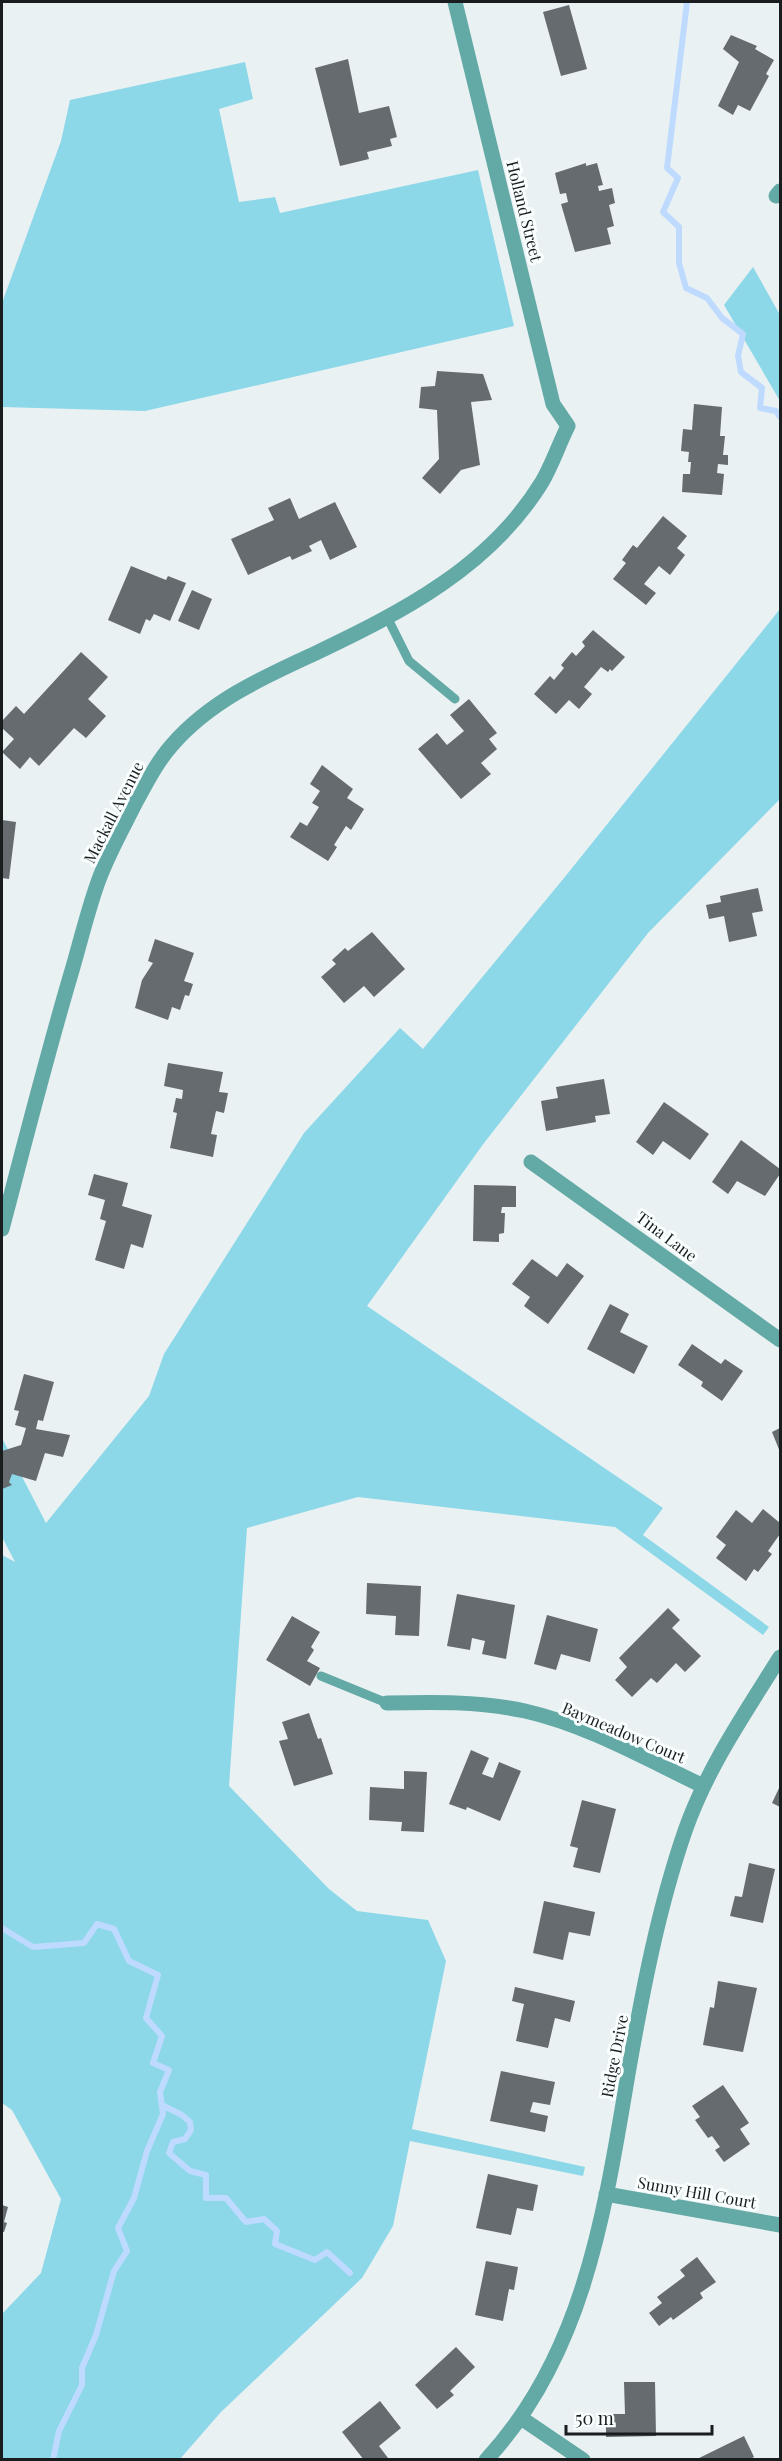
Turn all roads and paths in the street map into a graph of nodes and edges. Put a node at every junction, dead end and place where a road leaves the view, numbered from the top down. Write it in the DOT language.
graph roads {
  1 [pos="455,2"];
  2 [pos="568,426"];
  3 [pos="388,619"];
  4 [pos="455,699"];
  5 [pos="531,1162"];
  6 [pos="2,1229"];
  7 [pos="780,1340"];
  8 [pos="780,1658"];
  9 [pos="321,1676"];
  10 [pos="387,1703"];
  11 [pos="703,1786"];
  12 [pos="606,2194"];
  13 [pos="780,2225"];
  14 [pos="521,2418"];
  15 [pos="486,2460"];
  16 [pos="583,2460"];
  1 -- 2 [label="street, Holland Street"];
  2 -- 3 [label="street, Mackall Avenue"];
  3 -- 4 [label="lane"];
  3 -- 6 [label="street, Mackall Avenue"];
  5 -- 7 [label="street, Tina Lane"];
  8 -- 11 [label="street, Ridge Drive"];
  9 -- 10 [label="lane"];
  10 -- 11 [label="street, Baymeadow Court"];
  11 -- 12 [label="street, Ridge Drive"];
  12 -- 13 [label="street, Sunny Hill Court"];
  12 -- 14 [label="street, Ridge Drive"];
  14 -- 15 [label="street, Ridge Drive"];
  14 -- 16 [label="street"];
}
